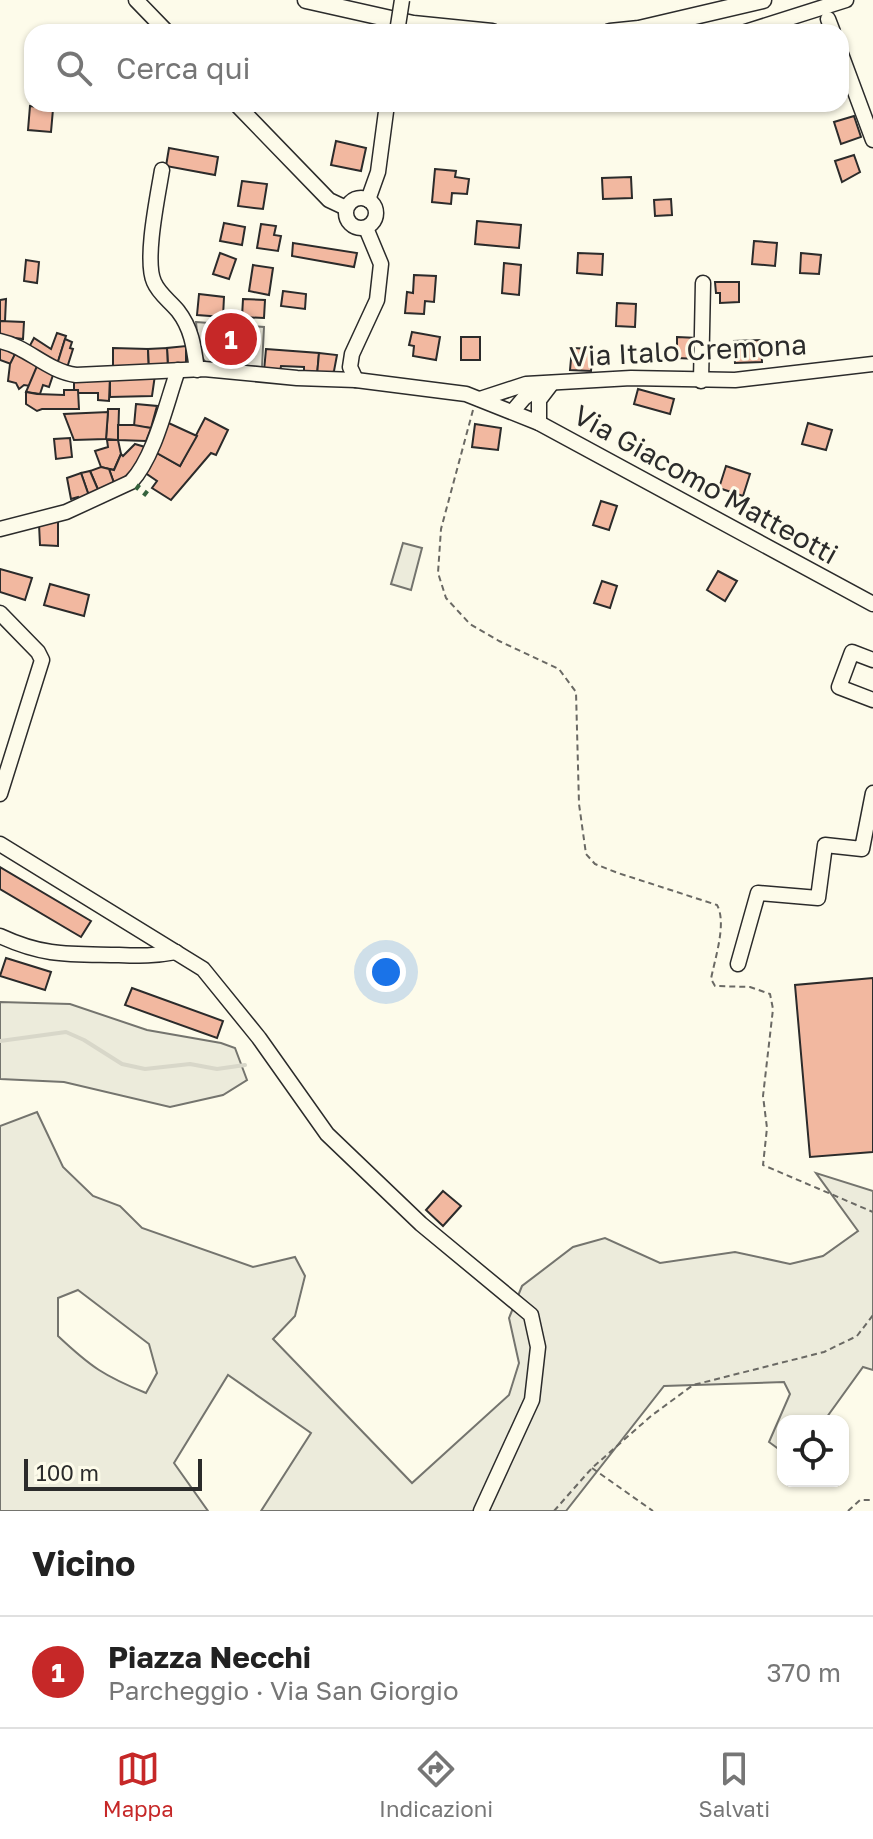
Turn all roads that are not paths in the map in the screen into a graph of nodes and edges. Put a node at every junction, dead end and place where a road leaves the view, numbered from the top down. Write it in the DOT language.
graph roads {
  1 [pos="136,0"];
  2 [pos="306,0"];
  3 [pos="402,0"];
  4 [pos="763,0"];
  5 [pos="846,0"];
  6 [pos="159,24"];
  7 [pos="398,24"];
  8 [pos="413,24"];
  9 [pos="660,24"];
  10 [pos="770,24"];
  11 [pos="849,76"];
  12 [pos="244,112"];
  13 [pos="386,112"];
  14 [pos="873,140"];
  15 [pos="162,170"];
  16 [pos="368,200"];
  17 [pos="346,208"];
  18 [pos="366,228"];
  19 [pos="703,283"];
  20 [pos="0,341"];
  21 [pos="873,364"];
  22 [pos="178,370"];
  23 [pos="197,370"];
  24 [pos="356,380"];
  25 [pos="701,381"];
  26 [pos="548,384"];
  27 [pos="477,404"];
  28 [pos="513,411"];
  29 [pos="539,423"];
  30 [pos="0,529"];
  31 [pos="873,604"];
  32 [pos="0,613"];
  33 [pos="873,660"];
  34 [pos="873,700"];
  35 [pos="873,793"];
  36 [pos="0,794"];
  37 [pos="0,844"];
  38 [pos="149,935"];
  39 [pos="0,936"];
  40 [pos="176,952"];
  41 [pos="118,955"];
  42 [pos="738,964"];
  43 [pos="481,1511"];
  1 -- 6 [label="street"];
  2 -- 8 [label="main road"];
  3 -- 7 [label="street, bridge"];
  4 -- 9 [label="main road"];
  5 -- 10 [label="street"];
  11 -- 14 [label="street"];
  12 -- 17 [label="street"];
  13 -- 16 [label="street"];
  15 -- 23 [label="street"];
  16 -- 17 [label="street"];
  16 -- 18 [label="street"];
  17 -- 18 [label="street"];
  18 -- 24 [label="street"];
  19 -- 25 [label="street"];
  20 -- 22 [label="street, Via Giacomo Matteotti"];
  21 -- 25 [label="street, Via Italo Cremona"];
  22 -- 23 [label="street, Via Giacomo Matteotti"];
  22 -- 30 [label="street"];
  23 -- 24 [label="street, Via Giacomo Matteotti"];
  24 -- 27 [label="street, Via Giacomo Matteotti"];
  25 -- 26 [label="street, Via Italo Cremona"];
  26 -- 27 [label="street, Via Italo Cremona"];
  26 -- 28 [label="street, Via Italo Cremona"];
  26 -- 29 [label="street, Via Italo Cremona"];
  27 -- 28 [label="street, Via Giacomo Matteotti"];
  28 -- 29 [label="street, Via Giacomo Matteotti"];
  29 -- 31 [label="street, Via Giacomo Matteotti"];
  32 -- 36 [label="street"];
  33 -- 34 [label="street"];
  35 -- 42 [label="street"];
  37 -- 38 [label="street"];
  38 -- 40 [label="street"];
  38 -- 41 [label="street"];
  39 -- 41 [label="street"];
  40 -- 41 [label="street"];
  40 -- 43 [label="street"];
}
